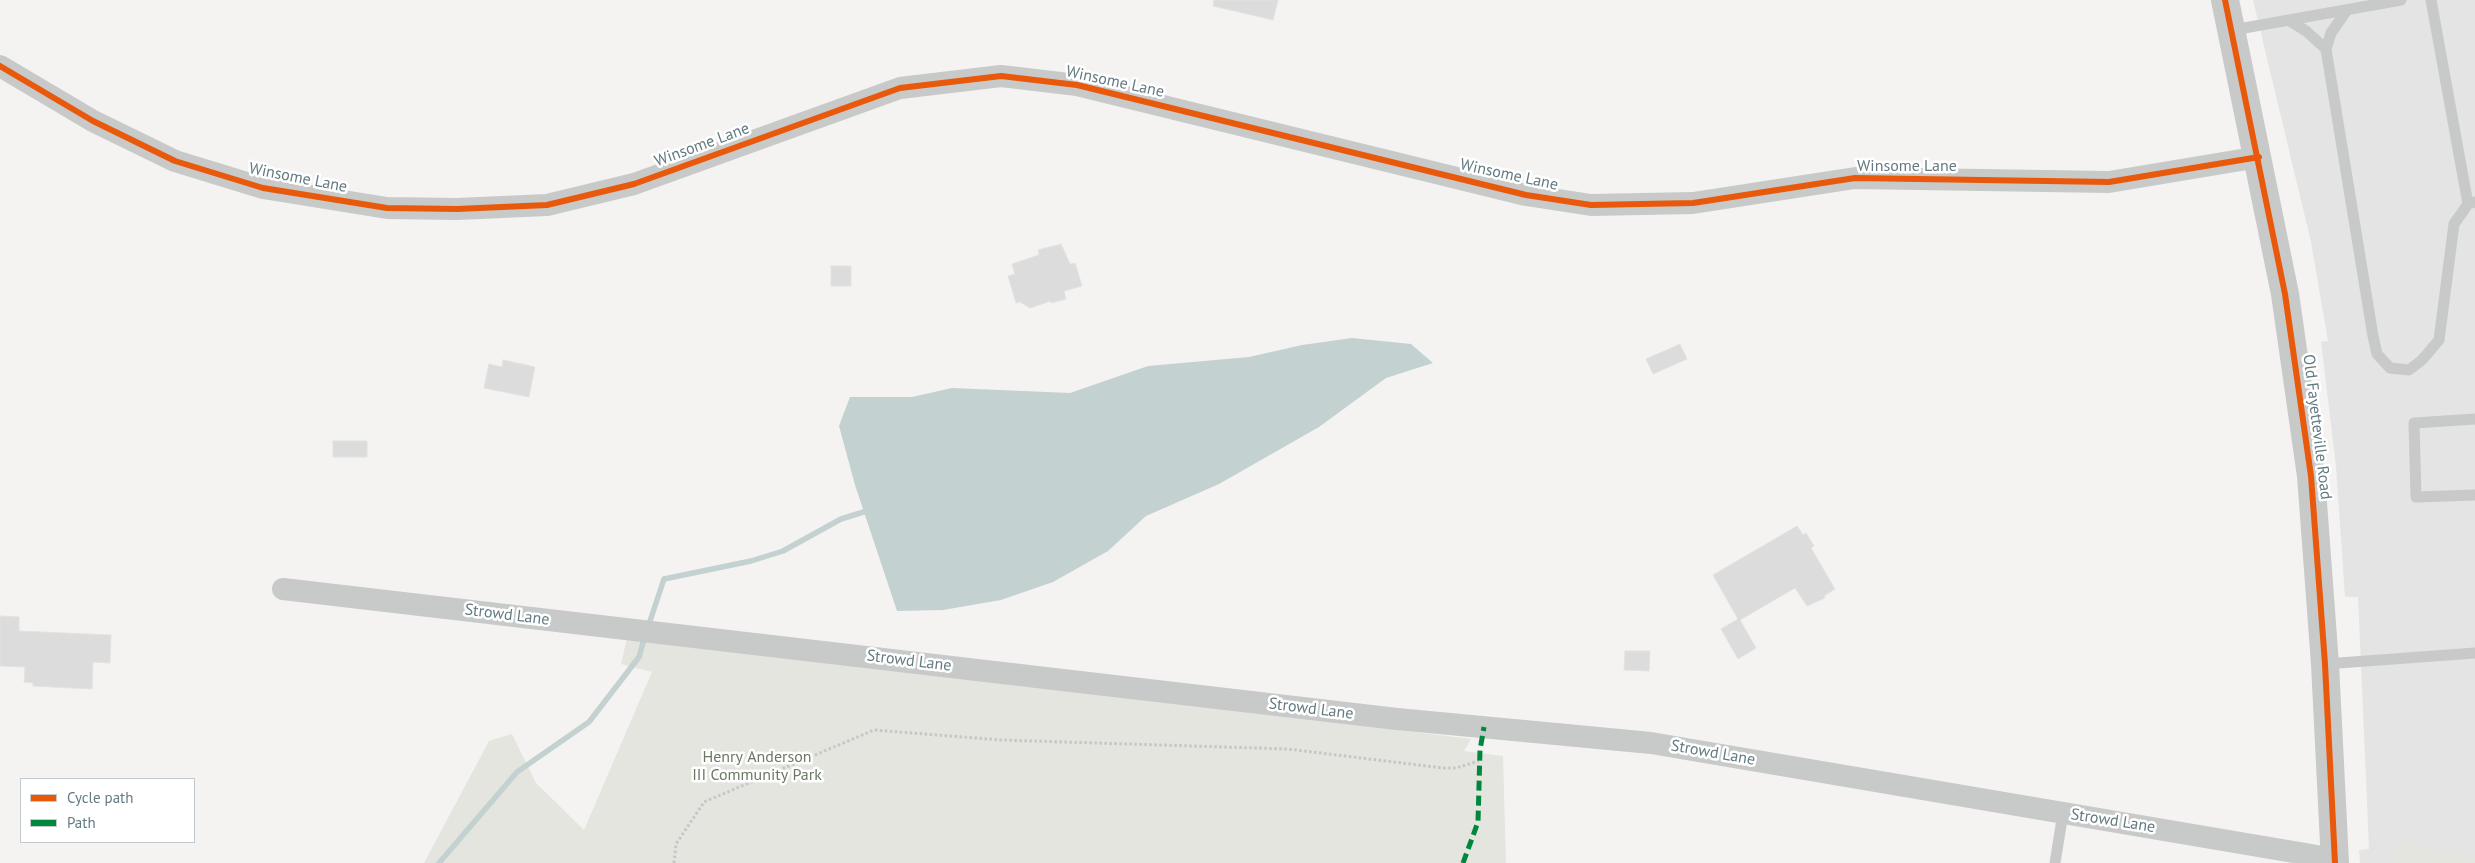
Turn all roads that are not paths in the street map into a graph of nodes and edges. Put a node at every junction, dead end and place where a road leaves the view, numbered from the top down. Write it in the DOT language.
graph roads {
  1 [pos="2225,0"];
  2 [pos="2401,0"];
  3 [pos="2431,0"];
  4 [pos="2347,10"];
  5 [pos="2290,21"];
  6 [pos="2233,30"];
  7 [pos="2326,50"];
  8 [pos="0,66"];
  9 [pos="2259,157"];
  10 [pos="2472,203"];
  11 [pos="2475,419"];
  12 [pos="2475,495"];
  13 [pos="283,589"];
  14 [pos="2475,653"];
  15 [pos="2325,664"];
  16 [pos="2063,813"];
  17 [pos="2335,861"];
  18 [pos="2055,863"];
  1 -- 6 [label="street, Old Fayetteville Road"];
  2 -- 4 [label="lane"];
  3 -- 10 [label="lane"];
  4 -- 5 [label="lane"];
  4 -- 7 [label="lane"];
  5 -- 6 [label="lane"];
  5 -- 7 [label="lane"];
  6 -- 9 [label="street, Old Fayetteville Road"];
  7 -- 10 [label="lane"];
  8 -- 9 [label="street, Winsome Lane"];
  9 -- 15 [label="street, Old Fayetteville Road"];
  11 -- 12 [label="lane"];
  13 -- 16 [label="street, Strowd Lane"];
  14 -- 15 [label="lane"];
  15 -- 17 [label="street, Old Fayetteville Road"];
  16 -- 17 [label="street, Strowd Lane"];
  16 -- 18 [label="lane"];
}
